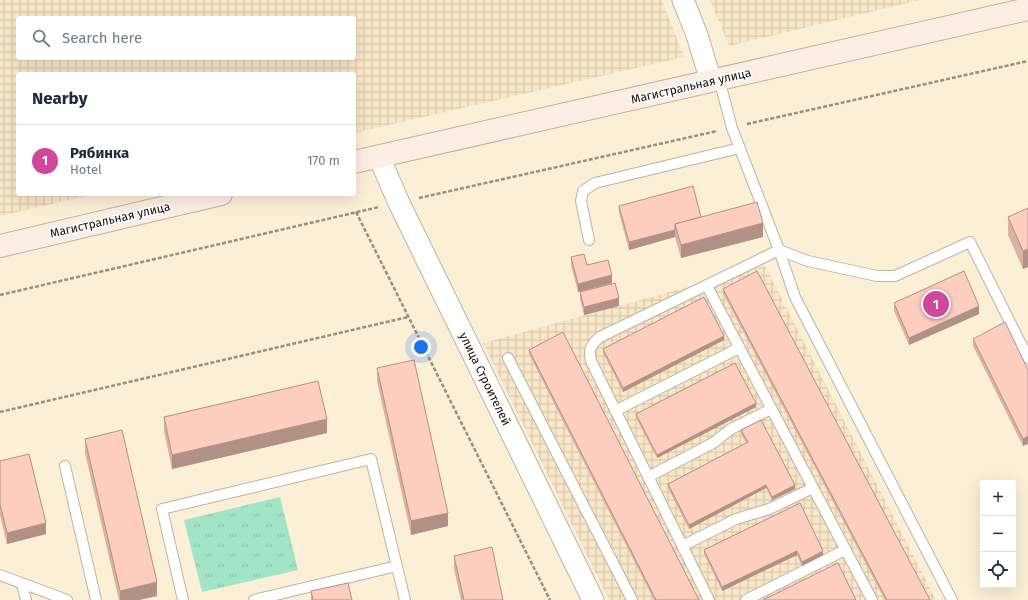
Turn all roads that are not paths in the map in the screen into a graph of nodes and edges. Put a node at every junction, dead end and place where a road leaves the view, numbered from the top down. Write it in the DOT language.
graph roads {
  1 [pos="683,0"];
  2 [pos="1028,8"];
  3 [pos="715,80"];
  4 [pos="740,148"];
  5 [pos="379,156"];
  6 [pos="356,162"];
  7 [pos="212,196"];
  8 [pos="589,240"];
  9 [pos="0,246"];
  10 [pos="779,250"];
  11 [pos="707,286"];
  12 [pos="739,348"];
  13 [pos="508,358"];
  14 [pos="1028,358"];
  15 [pos="772,409"];
  16 [pos="615,412"];
  17 [pos="65,466"];
  18 [pos="648,477"];
  19 [pos="813,488"];
  20 [pos="682,546"];
  21 [pos="845,550"];
  22 [pos="397,566"];
  23 [pos="0,575"];
  24 [pos="22,584"];
  25 [pos="277,597"];
  26 [pos="26,600"];
  27 [pos="67,600"];
  28 [pos="96,600"];
  29 [pos="183,600"];
  30 [pos="254,600"];
  31 [pos="405,600"];
  32 [pos="593,600"];
  33 [pos="632,600"];
  34 [pos="709,600"];
  35 [pos="746,600"];
  36 [pos="872,600"];
  37 [pos="952,600"];
  1 -- 3 [label="street"];
  2 -- 3 [label="main road, Магистральная улица"];
  3 -- 4 [label="lane"];
  3 -- 5 [label="main road, Магистральная улица"];
  4 -- 8 [label="lane"];
  4 -- 10 [label="lane"];
  5 -- 6 [label="main road, Магистральная улица"];
  5 -- 32 [label="street, улица Строителей"];
  7 -- 9 [label="main road, Магистральная улица"];
  10 -- 11 [label="lane"];
  10 -- 14 [label="lane"];
  10 -- 37 [label="lane"];
  11 -- 12 [label="lane"];
  11 -- 16 [label="lane"];
  12 -- 15 [label="lane"];
  12 -- 16 [label="lane"];
  13 -- 33 [label="lane"];
  15 -- 18 [label="lane"];
  15 -- 19 [label="lane"];
  16 -- 18 [label="lane"];
  17 -- 28 [label="lane"];
  18 -- 20 [label="lane"];
  19 -- 20 [label="lane"];
  19 -- 21 [label="lane"];
  20 -- 34 [label="lane"];
  21 -- 35 [label="lane"];
  21 -- 36 [label="lane"];
  22 -- 25 [label="lane"];
  22 -- 29 [label="lane"];
  22 -- 31 [label="lane"];
  23 -- 24 [label="lane"];
  24 -- 26 [label="lane"];
  24 -- 27 [label="lane"];
  25 -- 30 [label="lane"];
}
